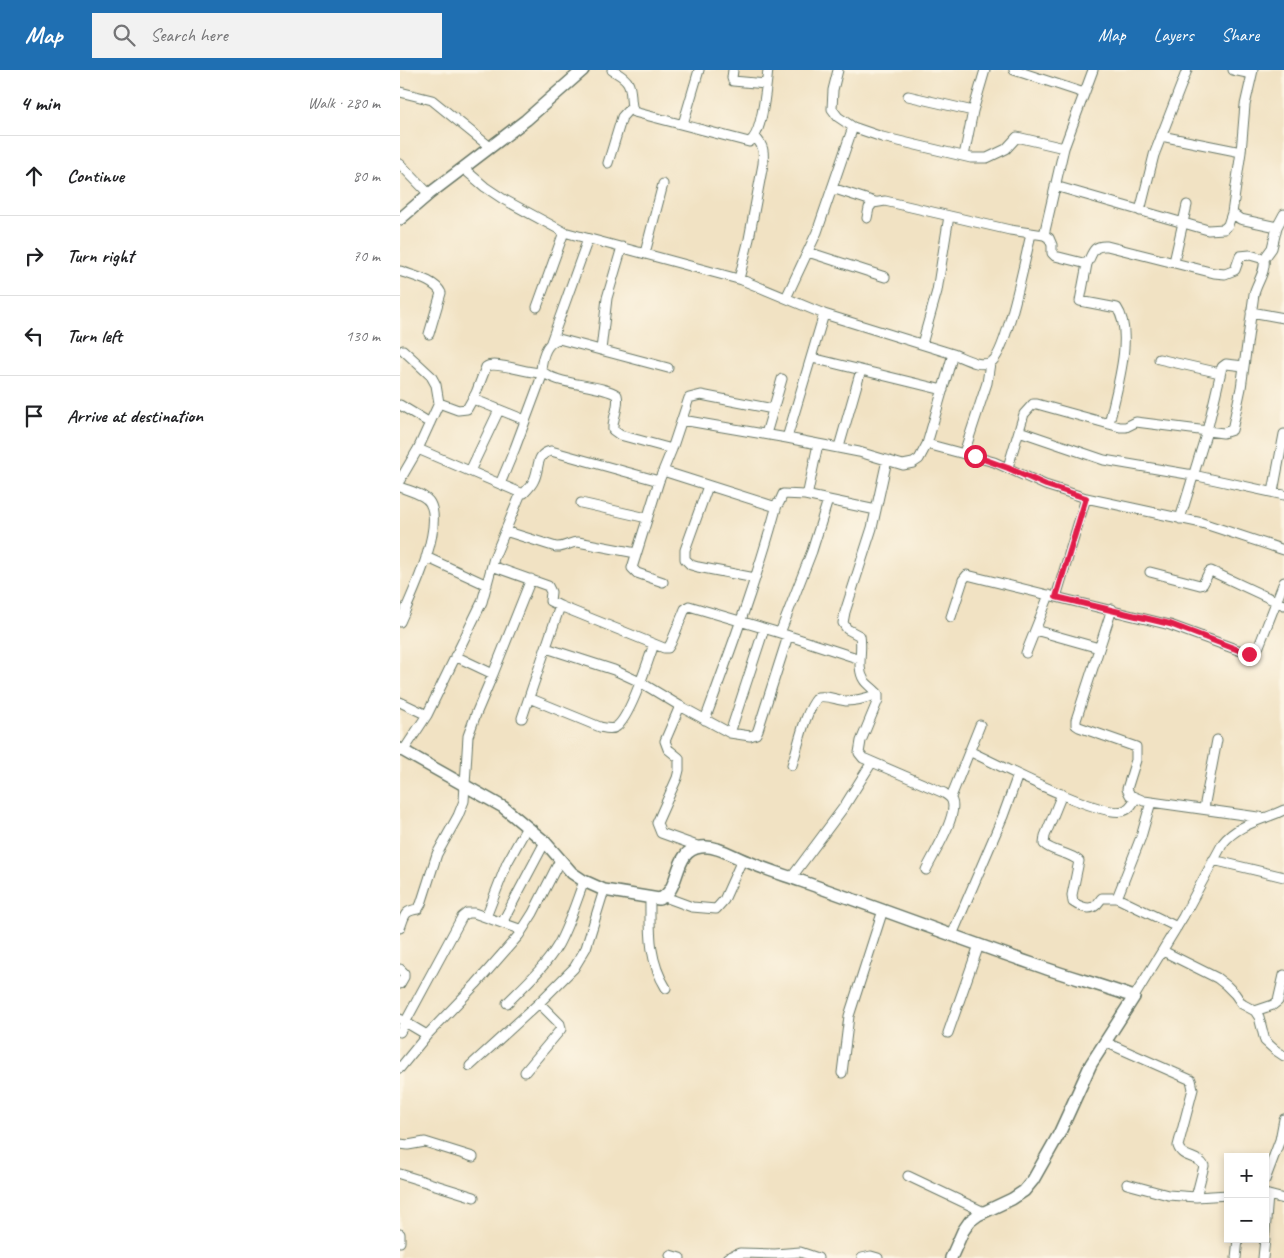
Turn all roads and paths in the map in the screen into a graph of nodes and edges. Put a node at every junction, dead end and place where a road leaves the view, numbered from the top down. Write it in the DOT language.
graph roads {
  1 [pos="583,70"];
  2 [pos="612,70"];
  3 [pos="699,70"];
  4 [pos="733,70"];
  5 [pos="768,70"];
  6 [pos="838,70"];
  7 [pos="985,70"];
  8 [pos="1014,70"];
  9 [pos="1094,70"];
  10 [pos="1187,70"];
  11 [pos="1233,70"];
  12 [pos="1252,72"];
  13 [pos="766,84"];
  14 [pos="400,92"];
  15 [pos="1084,92"];
  16 [pos="908,96"];
  17 [pos="631,107"];
  18 [pos="973,110"];
  19 [pos="683,124"];
  20 [pos="853,128"];
  21 [pos="1161,136"];
  22 [pos="755,137"];
  23 [pos="490,148"];
  24 [pos="1064,148"];
  25 [pos="1241,152"];
  26 [pos="964,156"];
  27 [pos="608,163"];
  28 [pos="400,164"];
  29 [pos="463,168"];
  30 [pos="663,184"];
  31 [pos="1055,186"];
  32 [pos="832,188"];
  33 [pos="429,194"];
  34 [pos="876,202"];
  35 [pos="1187,205"];
  36 [pos="1140,210"];
  37 [pos="1232,213"];
  38 [pos="1284,214"];
  39 [pos="949,216"];
  40 [pos="867,218"];
  41 [pos="400,219"];
  42 [pos="1183,222"];
  43 [pos="1277,228"];
  44 [pos="564,232"];
  45 [pos="1031,234"];
  46 [pos="1044,235"];
  47 [pos="588,239"];
  48 [pos="622,247"];
  49 [pos="808,252"];
  50 [pos="645,253"];
  51 [pos="1264,260"];
  52 [pos="1174,262"];
  53 [pos="1086,264"];
  54 [pos="400,271"];
  55 [pos="885,277"];
  56 [pos="739,279"];
  57 [pos="786,298"];
  58 [pos="537,307"];
  59 [pos="1251,312"];
  60 [pos="824,314"];
  61 [pos="1284,318"];
  62 [pos="429,334"];
  63 [pos="551,342"];
  64 [pos="922,344"];
  65 [pos="403,350"];
  66 [pos="601,350"];
  67 [pos="954,354"];
  68 [pos="812,358"];
  69 [pos="1159,359"];
  70 [pos="990,363"];
  71 [pos="1244,366"];
  72 [pos="668,368"];
  73 [pos="860,370"];
  74 [pos="543,373"];
  75 [pos="1220,373"];
  76 [pos="782,379"];
  77 [pos="943,390"];
  78 [pos="473,399"];
  79 [pos="439,402"];
  80 [pos="400,405"];
  81 [pos="773,409"];
  82 [pos="499,410"];
  83 [pos="525,420"];
  84 [pos="682,420"];
  85 [pos="430,422"];
  86 [pos="1109,424"];
  87 [pos="1020,431"];
  88 [pos="1207,431"];
  89 [pos="766,434"];
  90 [pos="1284,434"];
  91 [pos="787,438"];
  92 [pos="818,444"];
  93 [pos="927,444"];
  94 [pos="839,448"];
  95 [pos="418,449"];
  96 [pos="672,450"];
  97 [pos="964,453"];
  98 [pos="1282,459"];
  99 [pos="887,460"];
  100 [pos="1008,468"];
  101 [pos="470,471"];
  102 [pos="664,471"];
  103 [pos="1193,475"];
  104 [pos="400,480"];
  105 [pos="659,481"];
  106 [pos="500,484"];
  107 [pos="708,486"];
  108 [pos="400,487"];
  109 [pos="1273,492"];
  110 [pos="521,493"];
  111 [pos="805,495"];
  112 [pos="1284,495"];
  113 [pos="1086,498"];
  114 [pos="828,500"];
  115 [pos="581,503"];
  116 [pos="777,505"];
  117 [pos="876,510"];
  118 [pos="647,518"];
  119 [pos="1180,519"];
  120 [pos="505,531"];
  121 [pos="1284,550"];
  122 [pos="636,553"];
  123 [pos="426,557"];
  124 [pos="492,566"];
  125 [pos="1150,572"];
  126 [pos="756,578"];
  127 [pos="531,579"];
  128 [pos="662,582"];
  129 [pos="1284,582"];
  130 [pos="487,585"];
  131 [pos="1052,596"];
  132 [pos="1280,604"];
  133 [pos="560,606"];
  134 [pos="1112,609"];
  135 [pos="951,617"];
  136 [pos="742,621"];
  137 [pos="400,622"];
  138 [pos="764,629"];
  139 [pos="1035,630"];
  140 [pos="784,634"];
  141 [pos="654,644"];
  142 [pos="546,648"];
  143 [pos="1099,648"];
  144 [pos="1026,653"];
  145 [pos="455,656"];
  146 [pos="860,659"];
  147 [pos="493,674"];
  148 [pos="640,682"];
  149 [pos="878,694"];
  150 [pos="529,698"];
  151 [pos="400,702"];
  152 [pos="680,706"];
  153 [pos="427,715"];
  154 [pos="522,718"];
  155 [pos="705,720"];
  156 [pos="980,724"];
  157 [pos="730,733"];
  158 [pos="1217,740"];
  159 [pos="402,749"];
  160 [pos="969,751"];
  161 [pos="872,762"];
  162 [pos="792,765"];
  163 [pos="1018,775"];
  164 [pos="464,786"];
  165 [pos="1062,794"];
  166 [pos="951,797"];
  167 [pos="1136,798"];
  168 [pos="1152,802"];
  169 [pos="1204,808"];
  170 [pos="1284,810"];
  171 [pos="1265,818"];
  172 [pos="527,827"];
  173 [pos="544,842"];
  174 [pos="700,847"];
  175 [pos="560,860"];
  176 [pos="742,860"];
  177 [pos="1213,860"];
  178 [pos="926,870"];
  179 [pos="1284,877"];
  180 [pos="791,878"];
  181 [pos="584,881"];
  182 [pos="604,890"];
  183 [pos="1094,892"];
  184 [pos="665,897"];
  185 [pos="1107,897"];
  186 [pos="650,898"];
  187 [pos="1117,898"];
  188 [pos="883,910"];
  189 [pos="486,917"];
  190 [pos="502,923"];
  191 [pos="1177,927"];
  192 [pos="400,928"];
  193 [pos="522,930"];
  194 [pos="952,935"];
  195 [pos="979,945"];
  196 [pos="1163,951"];
  197 [pos="400,969"];
  198 [pos="1284,975"];
  199 [pos="400,984"];
  200 [pos="666,988"];
  201 [pos="1134,997"];
  202 [pos="507,1003"];
  203 [pos="539,1003"];
  204 [pos="1255,1011"];
  205 [pos="403,1021"];
  206 [pos="400,1032"];
  207 [pos="948,1033"];
  208 [pos="427,1034"];
  209 [pos="1105,1042"];
  210 [pos="1284,1056"];
  211 [pos="470,1066"];
  212 [pos="400,1068"];
  213 [pos="525,1072"];
  214 [pos="842,1073"];
  215 [pos="1284,1119"];
  216 [pos="400,1144"];
  217 [pos="473,1157"];
  218 [pos="1269,1169"];
  219 [pos="400,1174"];
  220 [pos="908,1176"];
  221 [pos="1127,1184"];
  222 [pos="1224,1195"];
  223 [pos="1269,1195"];
  224 [pos="1196,1196"];
  225 [pos="474,1197"];
  226 [pos="1284,1199"];
  227 [pos="984,1212"];
  228 [pos="400,1234"];
  229 [pos="400,1242"];
  230 [pos="1238,1243"];
  231 [pos="1265,1243"];
  232 [pos="670,1255"];
  233 [pos="680,1258"];
  234 [pos="727,1258"];
  235 [pos="818,1258"];
  236 [pos="862,1258"];
  237 [pos="878,1258"];
  238 [pos="951,1258"];
  239 [pos="1236,1258"];
  240 [pos="1263,1258"];
  1 -- 23 [label="street"];
  2 -- 17 [label="street"];
  3 -- 19 [label="street"];
  4 -- 13 [label="street"];
  5 -- 13 [label="street"];
  6 -- 20 [label="street"];
  7 -- 18 [label="street"];
  8 -- 15 [label="street"];
  9 -- 15 [label="street"];
  10 -- 21 [label="street"];
  11 -- 12 [label="street"];
  12 -- 25 [label="street"];
  13 -- 22 [label="street"];
  14 -- 23 [label="street"];
  15 -- 24 [label="street"];
  16 -- 18 [label="street"];
  17 -- 19 [label="street"];
  17 -- 27 [label="street"];
  18 -- 26 [label="street"];
  19 -- 22 [label="street"];
  20 -- 26 [label="street"];
  20 -- 32 [label="street"];
  21 -- 25 [label="street"];
  21 -- 36 [label="street"];
  22 -- 56 [label="street"];
  23 -- 29 [label="street"];
  24 -- 26 [label="street"];
  24 -- 31 [label="street"];
  25 -- 37 [label="street"];
  28 -- 33 [label="street"];
  29 -- 33 [label="street"];
  29 -- 44 [label="street"];
  30 -- 50 [label="street"];
  31 -- 36 [label="street"];
  31 -- 46 [label="street"];
  32 -- 34 [label="street"];
  32 -- 49 [label="street"];
  33 -- 41 [label="street"];
  34 -- 39 [label="street"];
  34 -- 40 [label="street"];
  35 -- 42 [label="street"];
  36 -- 42 [label="street"];
  37 -- 42 [label="street"];
  37 -- 43 [label="street"];
  38 -- 43 [label="street"];
  39 -- 45 [label="street"];
  39 -- 64 [label="street"];
  42 -- 52 [label="street"];
  43 -- 51 [label="street"];
  44 -- 47 [label="street"];
  44 -- 58 [label="street"];
  45 -- 46 [label="street"];
  45 -- 70 [label="street"];
  46 -- 53 [label="street"];
  47 -- 48 [label="street"];
  47 -- 63 [label="street"];
  48 -- 50 [label="street"];
  48 -- 66 [label="street"];
  49 -- 55 [label="street"];
  49 -- 57 [label="street"];
  50 -- 56 [label="street"];
  51 -- 52 [label="street"];
  51 -- 59 [label="street"];
  52 -- 53 [label="street"];
  53 -- 86 [label="street"];
  54 -- 62 [label="street"];
  56 -- 57 [label="street"];
  57 -- 60 [label="street"];
  59 -- 61 [label="street"];
  59 -- 71 [label="street"];
  60 -- 64 [label="street"];
  60 -- 68 [label="street"];
  63 -- 66 [label="street"];
  63 -- 74 [label="street"];
  64 -- 67 [label="street"];
  65 -- 79 [label="street"];
  66 -- 72 [label="street"];
  67 -- 70 [label="street"];
  67 -- 77 [label="street"];
  68 -- 73 [label="street"];
  68 -- 91 [label="street"];
  69 -- 75 [label="street"];
  70 -- 97 [label="street"];
  71 -- 75 [label="street"];
  71 -- 88 [label="street"];
  73 -- 77 [label="street"];
  73 -- 94 [label="street"];
  74 -- 78 [label="street"];
  74 -- 83 [label="street"];
  74 -- 96 [label="street"];
  75 -- 88 [label="street"];
  76 -- 81 [label="street"];
  77 -- 93 [label="street"];
  78 -- 79 [label="street"];
  78 -- 82 [label="street"];
  79 -- 85 [label="street"];
  80 -- 85 [label="street"];
  81 -- 84 [label="street"];
  81 -- 89 [label="street"];
  82 -- 83 [label="street"];
  82 -- 101 [label="street"];
  83 -- 106 [label="street"];
  84 -- 89 [label="street"];
  84 -- 96 [label="street"];
  85 -- 95 [label="street"];
  86 -- 87 [label="street"];
  86 -- 88 [label="street"];
  87 -- 100 [label="street"];
  87 -- 103 [label="street"];
  88 -- 103 [label="street"];
  89 -- 91 [label="street"];
  90 -- 98 [label="street"];
  91 -- 92 [label="street"];
  92 -- 94 [label="street"];
  92 -- 111 [label="street"];
  93 -- 97 [label="street"];
  93 -- 99 [label="street"];
  94 -- 99 [label="street"];
  95 -- 101 [label="street"];
  95 -- 104 [label="street"];
  96 -- 102 [label="street"];
  97 -- 100 [label="street"];
  98 -- 109 [label="street"];
  99 -- 117 [label="street"];
  100 -- 113 [label="street"];
  101 -- 106 [label="street"];
  102 -- 105 [label="street"];
  102 -- 107 [label="street"];
  103 -- 109 [label="street"];
  103 -- 119 [label="street"];
  105 -- 110 [label="street"];
  105 -- 118 [label="street"];
  106 -- 110 [label="street"];
  107 -- 116 [label="street"];
  107 -- 126 [label="street"];
  108 -- 123 [label="street"];
  109 -- 112 [label="street"];
  110 -- 120 [label="street"];
  111 -- 114 [label="street"];
  111 -- 116 [label="street"];
  113 -- 119 [label="street"];
  113 -- 131 [label="street"];
  114 -- 117 [label="street"];
  114 -- 140 [label="street"];
  115 -- 118 [label="street"];
  116 -- 126 [label="street"];
  117 -- 146 [label="street"];
  118 -- 122 [label="street"];
  119 -- 121 [label="street"];
  120 -- 122 [label="street"];
  120 -- 124 [label="street"];
  122 -- 128 [label="street"];
  123 -- 130 [label="street"];
  123 -- 137 [label="street"];
  124 -- 127 [label="street"];
  124 -- 130 [label="street"];
  125 -- 132 [label="street"];
  126 -- 136 [label="street"];
  127 -- 133 [label="street"];
  127 -- 147 [label="street"];
  129 -- 132 [label="street"];
  130 -- 145 [label="street"];
  131 -- 134 [label="street"];
  131 -- 135 [label="street"];
  131 -- 139 [label="street"];
  132 -- 134 [label="street"];
  133 -- 141 [label="street"];
  133 -- 142 [label="street"];
  134 -- 143 [label="street"];
  136 -- 138 [label="street"];
  136 -- 141 [label="street"];
  136 -- 155 [label="street"];
  138 -- 140 [label="street"];
  138 -- 157 [label="street"];
  139 -- 143 [label="street"];
  139 -- 144 [label="street"];
  140 -- 146 [label="street"];
  140 -- 157 [label="street"];
  141 -- 148 [label="street"];
  142 -- 148 [label="street"];
  142 -- 150 [label="street"];
  143 -- 167 [label="street"];
  145 -- 147 [label="street"];
  145 -- 153 [label="street"];
  146 -- 149 [label="street"];
  147 -- 164 [label="street"];
  148 -- 150 [label="street"];
  148 -- 152 [label="street"];
  149 -- 161 [label="street"];
  149 -- 162 [label="street"];
  150 -- 154 [label="street"];
  151 -- 153 [label="street"];
  152 -- 155 [label="street"];
  152 -- 174 [label="street"];
  153 -- 159 [label="street"];
  155 -- 157 [label="street"];
  156 -- 160 [label="street"];
  158 -- 169 [label="street"];
  159 -- 164 [label="street"];
  160 -- 163 [label="street"];
  160 -- 166 [label="street"];
  161 -- 166 [label="street"];
  161 -- 180 [label="street"];
  163 -- 165 [label="street"];
  163 -- 194 [label="street"];
  164 -- 172 [label="street"];
  164 -- 192 [label="street"];
  165 -- 167 [label="street"];
  165 -- 185 [label="street"];
  166 -- 178 [label="street"];
  167 -- 168 [label="street"];
  168 -- 169 [label="street"];
  168 -- 187 [label="street"];
  169 -- 171 [label="street"];
  170 -- 171 [label="street"];
  171 -- 177 [label="street"];
  172 -- 173 [label="street"];
  172 -- 189 [label="street"];
  173 -- 175 [label="street"];
  173 -- 190 [label="street"];
  174 -- 176 [label="street"];
  174 -- 184 [label="street"];
  175 -- 181 [label="street"];
  175 -- 193 [label="street"];
  176 -- 180 [label="street"];
  176 -- 184 [label="street"];
  177 -- 179 [label="street"];
  177 -- 191 [label="street"];
  180 -- 188 [label="street"];
  181 -- 182 [label="street"];
  181 -- 202 [label="street"];
  182 -- 186 [label="street"];
  182 -- 203 [label="street"];
  183 -- 185 [label="street"];
  184 -- 186 [label="street"];
  185 -- 187 [label="street"];
  186 -- 200 [label="street"];
  187 -- 191 [label="street"];
  188 -- 194 [label="street"];
  188 -- 214 [label="street"];
  189 -- 190 [label="street"];
  189 -- 205 [label="street"];
  190 -- 193 [label="street"];
  191 -- 196 [label="street"];
  193 -- 208 [label="street"];
  194 -- 195 [label="street"];
  195 -- 201 [label="street"];
  195 -- 207 [label="street"];
  196 -- 201 [label="street"];
  196 -- 204 [label="street"];
  197 -- 199 [label="street"];
  198 -- 204 [label="street"];
  201 -- 209 [label="street"];
  203 -- 211 [label="street"];
  203 -- 213 [label="street"];
  204 -- 210 [label="street"];
  205 -- 206 [label="street"];
  205 -- 208 [label="street"];
  208 -- 212 [label="street"];
  209 -- 224 [label="street"];
  209 -- 227 [label="street"];
  215 -- 218 [label="street"];
  216 -- 217 [label="street"];
  219 -- 225 [label="street"];
  220 -- 227 [label="street"];
  221 -- 224 [label="street"];
  222 -- 224 [label="street"];
  223 -- 226 [label="street"];
  227 -- 238 [label="street"];
  228 -- 229 [label="street"];
  230 -- 239 [label="street"];
  231 -- 240 [label="street"];
  232 -- 233 [label="street"];
  234 -- 235 [label="street"];
  236 -- 237 [label="street"];
}
